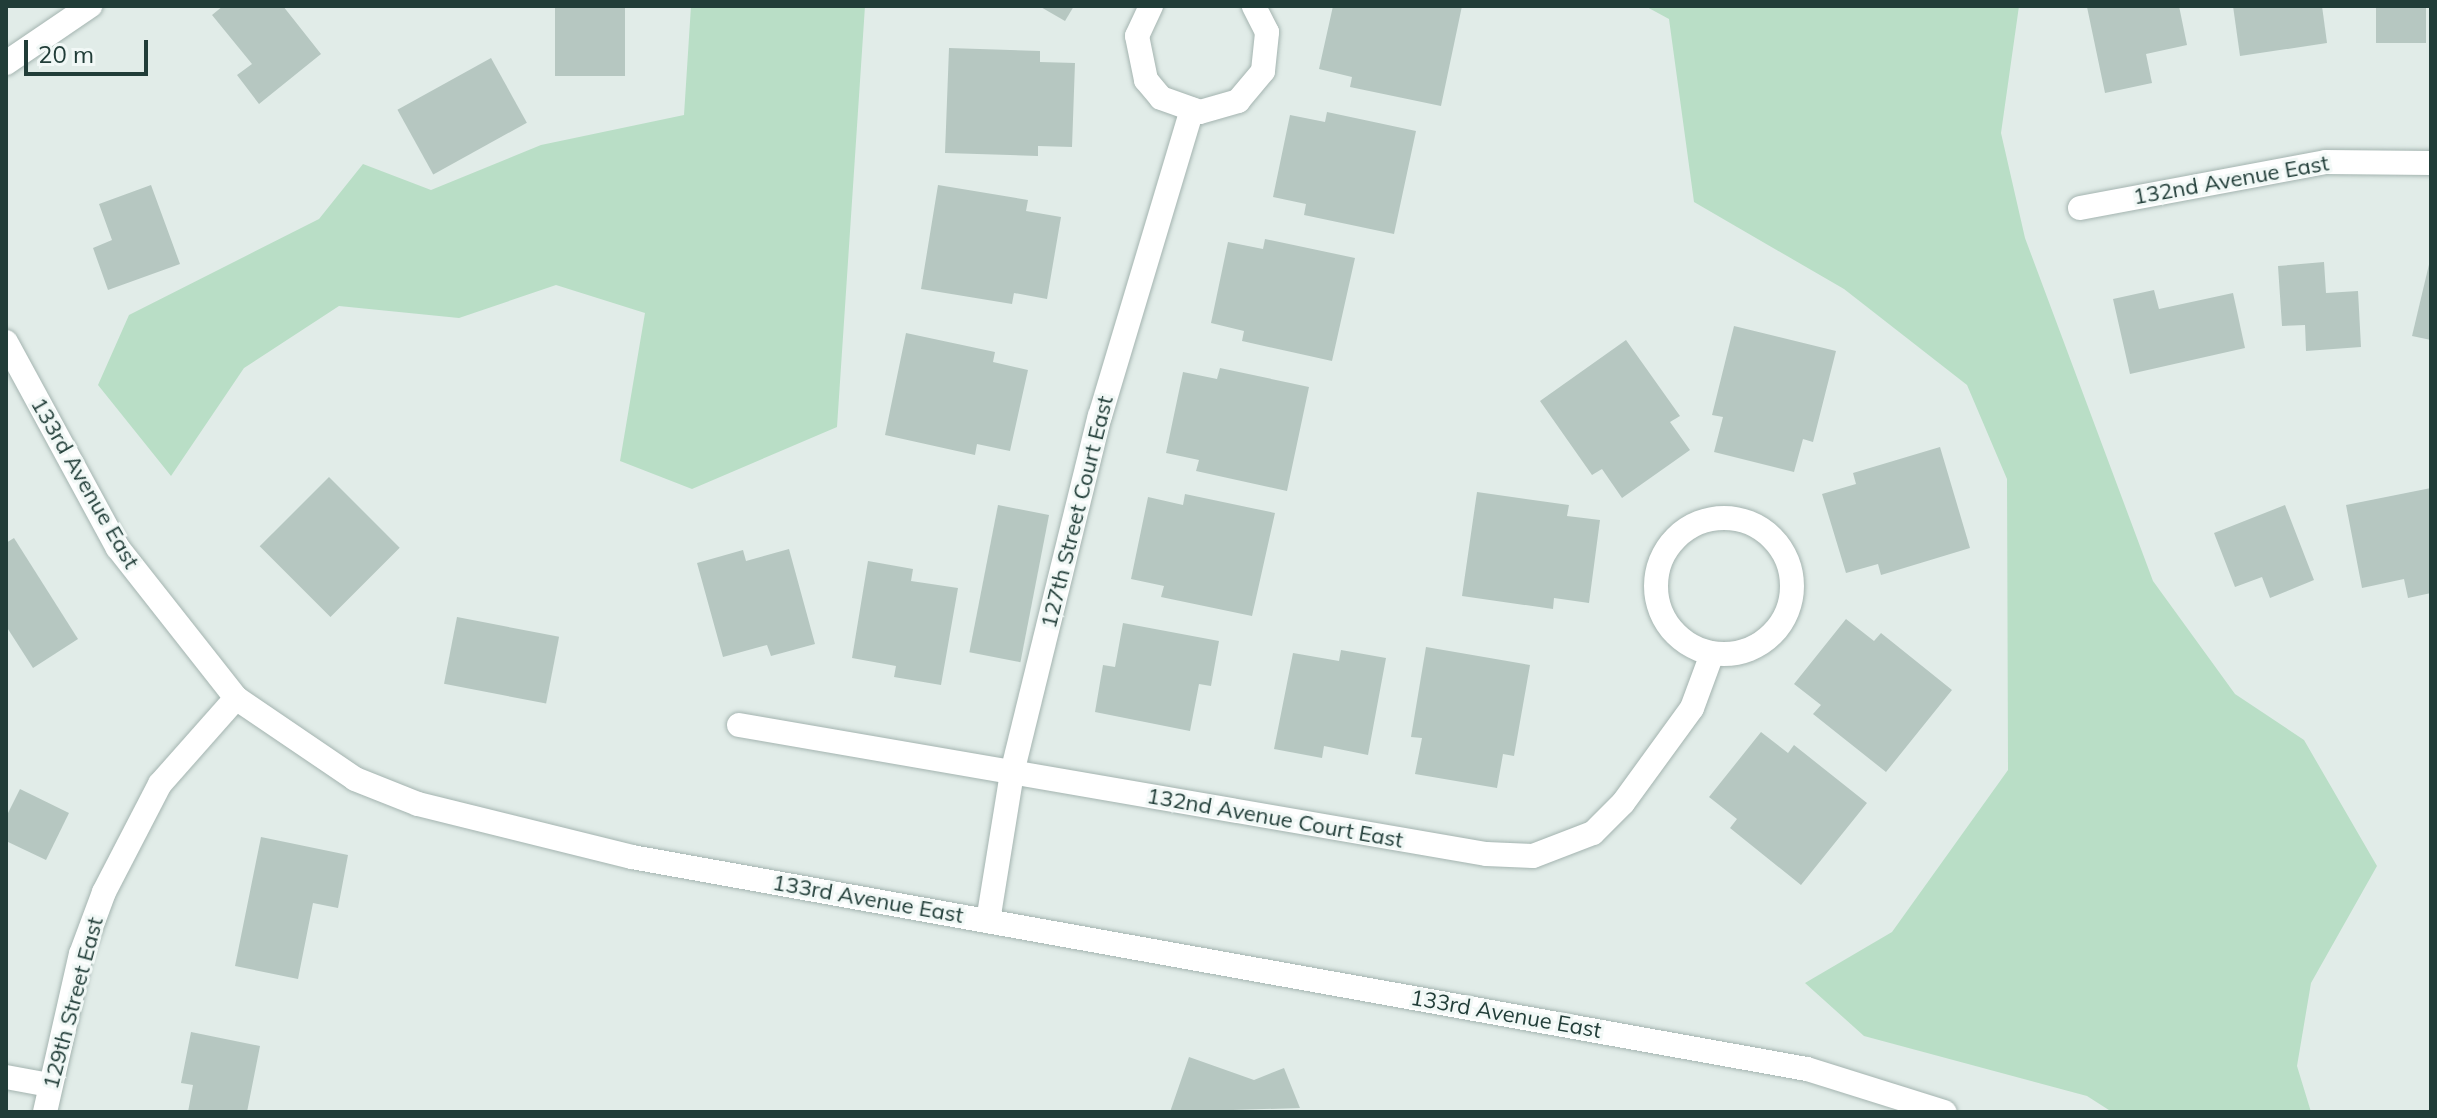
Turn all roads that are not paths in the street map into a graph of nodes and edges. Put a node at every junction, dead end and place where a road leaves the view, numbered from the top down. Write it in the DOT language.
graph roads {
  1 [pos="90,6"];
  2 [pos="1151,6"];
  3 [pos="1254,6"];
  4 [pos="6,63"];
  5 [pos="1192,110"];
  6 [pos="2431,163"];
  7 [pos="2080,208"];
  8 [pos="6,342"];
  9 [pos="1712,654"];
  10 [pos="236,698"];
  11 [pos="739,725"];
  12 [pos="1012,773"];
  13 [pos="988,921"];
  14 [pos="6,1077"];
  15 [pos="49,1085"];
  16 [pos="45,1112"];
  17 [pos="1944,1112"];
  1 -- 4 [label="street"];
  2 -- 5 [label="street"];
  3 -- 5 [label="street"];
  5 -- 12 [label="street, 127th Street Court East"];
  6 -- 7 [label="street, 132nd Avenue East"];
  8 -- 10 [label="street, 133rd Avenue East"];
  9 -- 9 [label="street"];
  9 -- 12 [label="street, 132nd Avenue Court East"];
  10 -- 13 [label="street, 133rd Avenue East"];
  10 -- 15 [label="street, 129th Street East"];
  11 -- 12 [label="street, 132nd Avenue Court East"];
  12 -- 13 [label="street, 127th Street Court East"];
  13 -- 17 [label="street, 133rd Avenue East"];
  14 -- 15 [label="street"];
  15 -- 16 [label="street, 129th Street East"];
}
